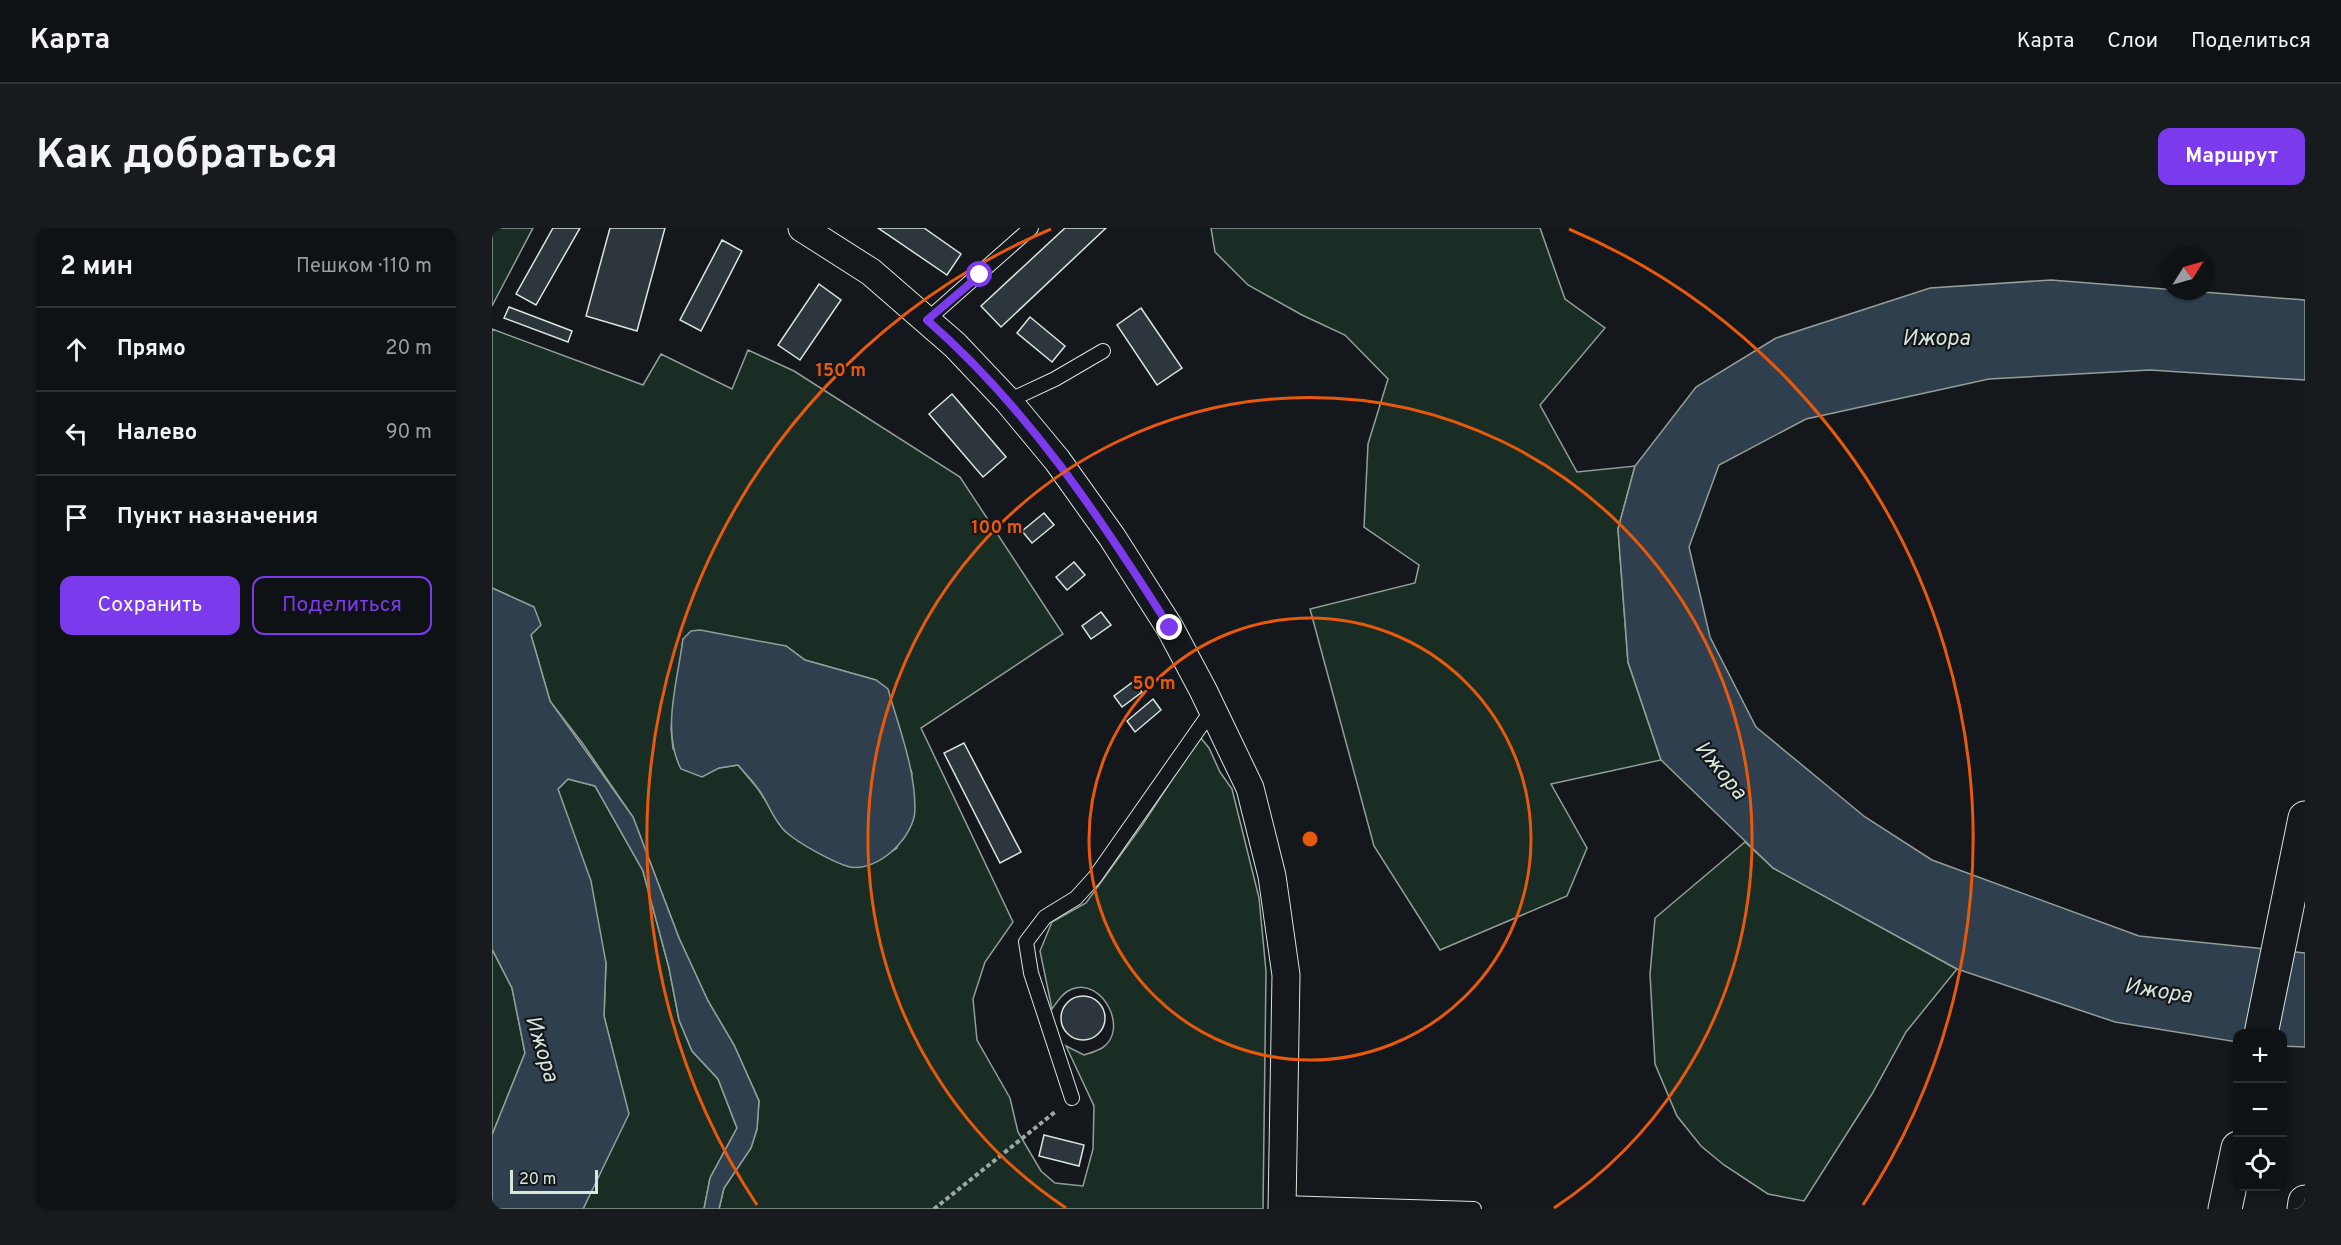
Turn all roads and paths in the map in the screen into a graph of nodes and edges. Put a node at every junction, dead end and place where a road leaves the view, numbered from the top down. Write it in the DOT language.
graph roads {
  1 [pos="802,228"];
  2 [pos="1031,228"];
  3 [pos="927,320"];
  4 [pos="1103,351"];
  5 [pos="1008,401"];
  6 [pos="1212,710"];
  7 [pos="2305,818"];
  8 [pos="2262,1029"];
  9 [pos="1072,1098"];
  10 [pos="2233,1171"];
  11 [pos="2305,1203"];
  12 [pos="1282,1206"];
  13 [pos="934,1209"];
  14 [pos="1474,1209"];
  15 [pos="2225,1209"];
  16 [pos="2304,1209"];
  1 -- 3 [label="street"];
  2 -- 3 [label="lane"];
  3 -- 5 [label="street"];
  4 -- 5 [label="lane"];
  5 -- 6 [label="street"];
  6 -- 9 [label="lane"];
  6 -- 12 [label="street"];
  7 -- 8 [label="highway"];
  9 -- 13 [label="path"];
  10 -- 15 [label="highway"];
  11 -- 16 [label="highway"];
  12 -- 14 [label="lane"];
}
